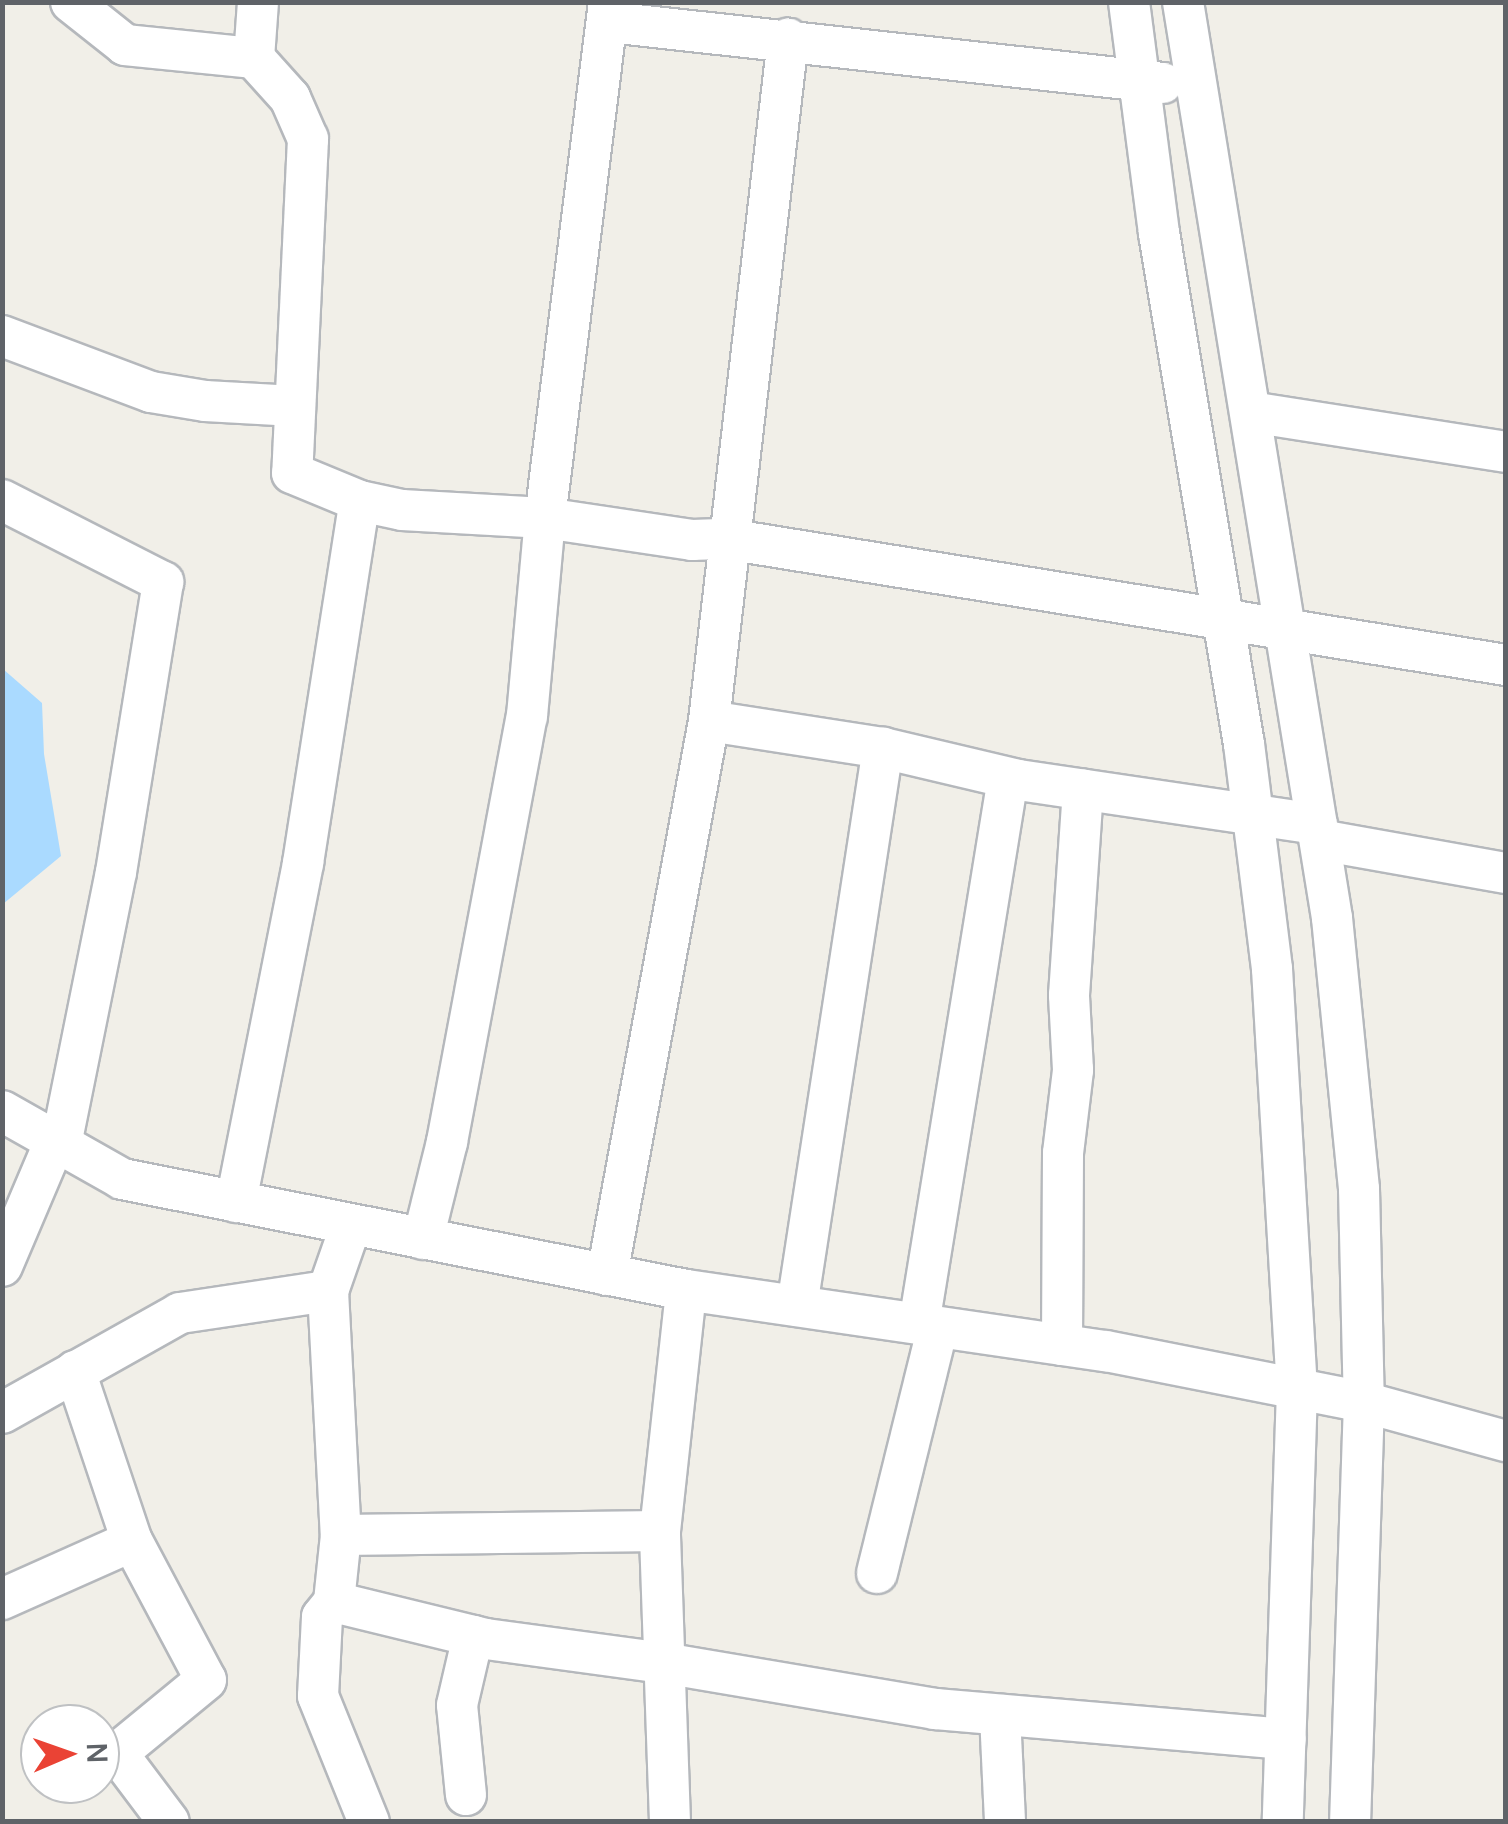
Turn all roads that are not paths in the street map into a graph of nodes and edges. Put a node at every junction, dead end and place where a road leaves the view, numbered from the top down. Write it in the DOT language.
graph roads {
  1 [pos="71,2"];
  2 [pos="258,2"];
  3 [pos="1129,2"];
  4 [pos="1183,2"];
  5 [pos="609,12"];
  6 [pos="788,39"];
  7 [pos="254,58"];
  8 [pos="1139,80"];
  9 [pos="1197,88"];
  10 [pos="1158,233"];
  11 [pos="1222,233"];
  12 [pos="2,336"];
  13 [pos="295,406"];
  14 [pos="1251,412"];
  15 [pos="1506,452"];
  16 [pos="2,500"];
  17 [pos="360,501"];
  18 [pos="546,518"];
  19 [pos="727,539"];
  20 [pos="1223,620"];
  21 [pos="1288,631"];
  22 [pos="1506,665"];
  23 [pos="708,721"];
  24 [pos="882,748"];
  25 [pos="1008,778"];
  26 [pos="1083,789"];
  27 [pos="1252,812"];
  28 [pos="1318,832"];
  29 [pos="1506,873"];
  30 [pos="2,1111"];
  31 [pos="58,1142"];
  32 [pos="236,1202"];
  33 [pos="351,1225"];
  34 [pos="423,1239"];
  35 [pos="2,1266"];
  36 [pos="607,1275"];
  37 [pos="686,1290"];
  38 [pos="328,1291"];
  39 [pos="797,1306"];
  40 [pos="928,1325"];
  41 [pos="1062,1345"];
  42 [pos="75,1371"];
  43 [pos="1298,1390"];
  44 [pos="1364,1402"];
  45 [pos="2,1413"];
  46 [pos="1506,1441"];
  47 [pos="660,1531"];
  48 [pos="340,1535"];
  49 [pos="132,1541"];
  50 [pos="877,1573"];
  51 [pos="2,1599"];
  52 [pos="334,1602"];
  53 [pos="473,1636"];
  54 [pos="664,1663"];
  55 [pos="1000,1715"];
  56 [pos="1286,1739"];
  57 [pos="466,1795"];
  58 [pos="169,1822"];
  59 [pos="370,1822"];
  60 [pos="670,1822"];
  61 [pos="1004,1822"];
  62 [pos="1283,1822"];
  63 [pos="1350,1822"];
  1 -- 7 [label="street"];
  2 -- 7 [label="street"];
  3 -- 8 [label="street"];
  4 -- 9 [label="street"];
  5 -- 6 [label="street"];
  5 -- 18 [label="street"];
  6 -- 8 [label="street"];
  6 -- 19 [label="street"];
  7 -- 13 [label="street"];
  8 -- 9 [label="street"];
  8 -- 10 [label="street"];
  9 -- 11 [label="street"];
  10 -- 11 [label="street"];
  10 -- 20 [label="street"];
  11 -- 14 [label="street"];
  12 -- 13 [label="street"];
  13 -- 17 [label="street"];
  14 -- 15 [label="street"];
  14 -- 21 [label="street"];
  16 -- 31 [label="street"];
  17 -- 18 [label="street"];
  17 -- 32 [label="street"];
  18 -- 19 [label="street"];
  18 -- 34 [label="street"];
  19 -- 20 [label="street"];
  19 -- 23 [label="street"];
  20 -- 21 [label="street"];
  20 -- 27 [label="street"];
  21 -- 22 [label="street"];
  21 -- 28 [label="street"];
  23 -- 24 [label="street"];
  23 -- 36 [label="street"];
  24 -- 25 [label="street"];
  24 -- 39 [label="street"];
  25 -- 26 [label="street"];
  25 -- 40 [label="street"];
  26 -- 27 [label="street"];
  26 -- 41 [label="street"];
  27 -- 28 [label="street"];
  27 -- 43 [label="street"];
  28 -- 29 [label="street"];
  28 -- 44 [label="street"];
  30 -- 31 [label="street"];
  31 -- 32 [label="street"];
  31 -- 35 [label="street"];
  32 -- 33 [label="street"];
  33 -- 34 [label="street"];
  33 -- 38 [label="street"];
  34 -- 36 [label="street"];
  36 -- 37 [label="street"];
  37 -- 39 [label="street"];
  37 -- 47 [label="street"];
  38 -- 42 [label="street"];
  38 -- 48 [label="street"];
  39 -- 40 [label="street"];
  40 -- 41 [label="street"];
  40 -- 50 [label="street"];
  41 -- 43 [label="street"];
  42 -- 45 [label="street"];
  42 -- 49 [label="street"];
  43 -- 44 [label="street"];
  43 -- 56 [label="street"];
  44 -- 46 [label="street"];
  44 -- 63 [label="street"];
  47 -- 48 [label="street"];
  47 -- 54 [label="street"];
  48 -- 52 [label="street"];
  49 -- 51 [label="street"];
  49 -- 58 [label="street"];
  52 -- 53 [label="street"];
  52 -- 59 [label="street"];
  53 -- 54 [label="street"];
  53 -- 57 [label="street"];
  54 -- 55 [label="street"];
  54 -- 60 [label="street"];
  55 -- 56 [label="street"];
  55 -- 61 [label="street"];
  56 -- 62 [label="street"];
}
